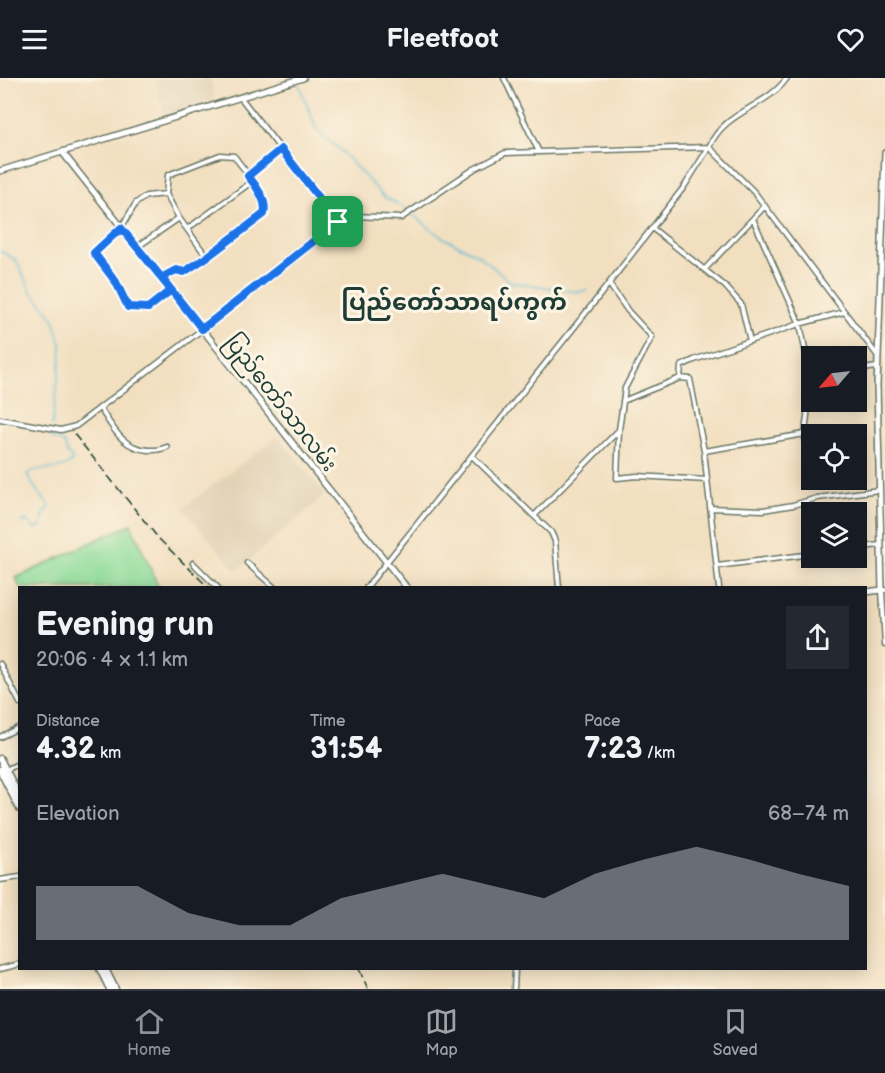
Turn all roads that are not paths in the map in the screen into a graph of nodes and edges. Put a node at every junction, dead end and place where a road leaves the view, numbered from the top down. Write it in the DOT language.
graph roads {
  1 [pos="302,78"];
  2 [pos="504,78"];
  3 [pos="787,78"];
  4 [pos="241,98"];
  5 [pos="709,147"];
  6 [pos="281,149"];
  7 [pos="538,150"];
  8 [pos="63,153"];
  9 [pos="885,153"];
  10 [pos="885,169"];
  11 [pos="0,171"];
  12 [pos="248,176"];
  13 [pos="253,181"];
  14 [pos="166,194"];
  15 [pos="765,206"];
  16 [pos="179,218"];
  17 [pos="753,219"];
  18 [pos="338,222"];
  19 [pos="121,228"];
  20 [pos="652,228"];
  21 [pos="187,229"];
  22 [pos="137,247"];
  23 [pos="207,257"];
  24 [pos="705,269"];
  25 [pos="161,278"];
  26 [pos="609,284"];
  27 [pos="171,290"];
  28 [pos="844,312"];
  29 [pos="800,324"];
  30 [pos="202,329"];
  31 [pos="750,341"];
  32 [pos="804,346"];
  33 [pos="877,355"];
  34 [pos="885,366"];
  35 [pos="877,367"];
  36 [pos="867,368"];
  37 [pos="680,378"];
  38 [pos="623,401"];
  39 [pos="100,408"];
  40 [pos="0,418"];
  41 [pos="619,430"];
  42 [pos="801,435"];
  43 [pos="878,442"];
  44 [pos="885,442"];
  45 [pos="167,447"];
  46 [pos="704,451"];
  47 [pos="472,456"];
  48 [pos="707,480"];
  49 [pos="879,490"];
  50 [pos="710,508"];
  51 [pos="534,516"];
  52 [pos="880,545"];
  53 [pos="867,547"];
  54 [pos="801,555"];
  55 [pos="387,562"];
  56 [pos="193,563"];
  57 [pos="247,563"];
  58 [pos="717,566"];
  59 [pos="216,586"];
  60 [pos="273,586"];
  61 [pos="368,586"];
  62 [pos="405,586"];
  63 [pos="559,586"];
  64 [pos="719,586"];
  65 [pos="883,590"];
  66 [pos="867,592"];
  67 [pos="885,645"];
  68 [pos="0,664"];
  69 [pos="18,700"];
  70 [pos="18,728"];
  71 [pos="0,736"];
  72 [pos="0,759"];
  73 [pos="18,764"];
  74 [pos="3,770"];
  75 [pos="18,795"];
  76 [pos="18,804"];
  77 [pos="18,877"];
  78 [pos="0,880"];
  79 [pos="18,964"];
  80 [pos="0,969"];
  81 [pos="100,970"];
  82 [pos="106,970"];
  83 [pos="515,970"];
  84 [pos="110,989"];
  85 [pos="115,989"];
  86 [pos="514,989"];
  1 -- 4 [label="street"];
  2 -- 7 [label="street"];
  3 -- 5 [label="street"];
  4 -- 6 [label="street"];
  4 -- 8 [label="street"];
  5 -- 7 [label="street"];
  5 -- 15 [label="street"];
  5 -- 20 [label="street"];
  6 -- 12 [label="street"];
  6 -- 18 [label="street"];
  7 -- 18 [label="street"];
  8 -- 11 [label="street"];
  8 -- 19 [label="street, ပြည်တော်သာလမ်း"];
  9 -- 10 [label="street"];
  10 -- 33 [label="street"];
  12 -- 13 [label="street"];
  12 -- 14 [label="street"];
  13 -- 21 [label="street"];
  13 -- 23 [label="street"];
  14 -- 16 [label="street"];
  14 -- 19 [label="street"];
  15 -- 17 [label="street"];
  15 -- 28 [label="street"];
  16 -- 21 [label="street"];
  16 -- 22 [label="street"];
  17 -- 24 [label="street"];
  17 -- 29 [label="street"];
  18 -- 30 [label="street"];
  19 -- 22 [label="street, ပြည်တော်သာလမ်း"];
  19 -- 27 [label="street"];
  20 -- 24 [label="street"];
  20 -- 26 [label="street"];
  21 -- 23 [label="street"];
  22 -- 25 [label="street, ပြည်တော်သာလမ်း"];
  23 -- 25 [label="street"];
  24 -- 31 [label="street"];
  25 -- 27 [label="street, ပြည်တော်သာလမ်း"];
  26 -- 38 [label="street"];
  26 -- 47 [label="street"];
  27 -- 30 [label="street, ပြည်တော်သာလမ်း"];
  28 -- 29 [label="street"];
  28 -- 33 [label="street"];
  29 -- 31 [label="street"];
  29 -- 32 [label="street"];
  30 -- 39 [label="street"];
  30 -- 55 [label="street, ပြည်တော်သာလမ်း"];
  31 -- 37 [label="street"];
  33 -- 35 [label="street"];
  34 -- 35 [label="street"];
  35 -- 36 [label="street"];
  35 -- 43 [label="street"];
  37 -- 38 [label="street"];
  37 -- 46 [label="street"];
  38 -- 41 [label="street"];
  39 -- 40 [label="street"];
  39 -- 45 [label="street"];
  41 -- 48 [label="street"];
  41 -- 51 [label="street"];
  42 -- 46 [label="street"];
  43 -- 44 [label="street"];
  43 -- 49 [label="street"];
  46 -- 48 [label="street"];
  47 -- 51 [label="street"];
  47 -- 55 [label="street"];
  48 -- 50 [label="street"];
  49 -- 50 [label="street"];
  49 -- 52 [label="street"];
  50 -- 58 [label="street"];
  51 -- 63 [label="street"];
  52 -- 53 [label="street"];
  52 -- 65 [label="street"];
  54 -- 58 [label="street"];
  55 -- 61 [label="street"];
  55 -- 62 [label="street, ပြည်တော်သာလမ်း"];
  56 -- 59 [label="street"];
  57 -- 60 [label="street"];
  58 -- 64 [label="street"];
  65 -- 66 [label="street"];
  65 -- 67 [label="street"];
  68 -- 69 [label="street"];
  70 -- 71 [label="street"];
  72 -- 74 [label="main road"];
  73 -- 74 [label="street"];
  74 -- 75 [label="main road"];
  74 -- 76 [label="main road"];
  77 -- 78 [label="street"];
  79 -- 80 [label="street"];
  81 -- 84 [label="main road"];
  82 -- 85 [label="main road"];
  83 -- 86 [label="street"];
}
